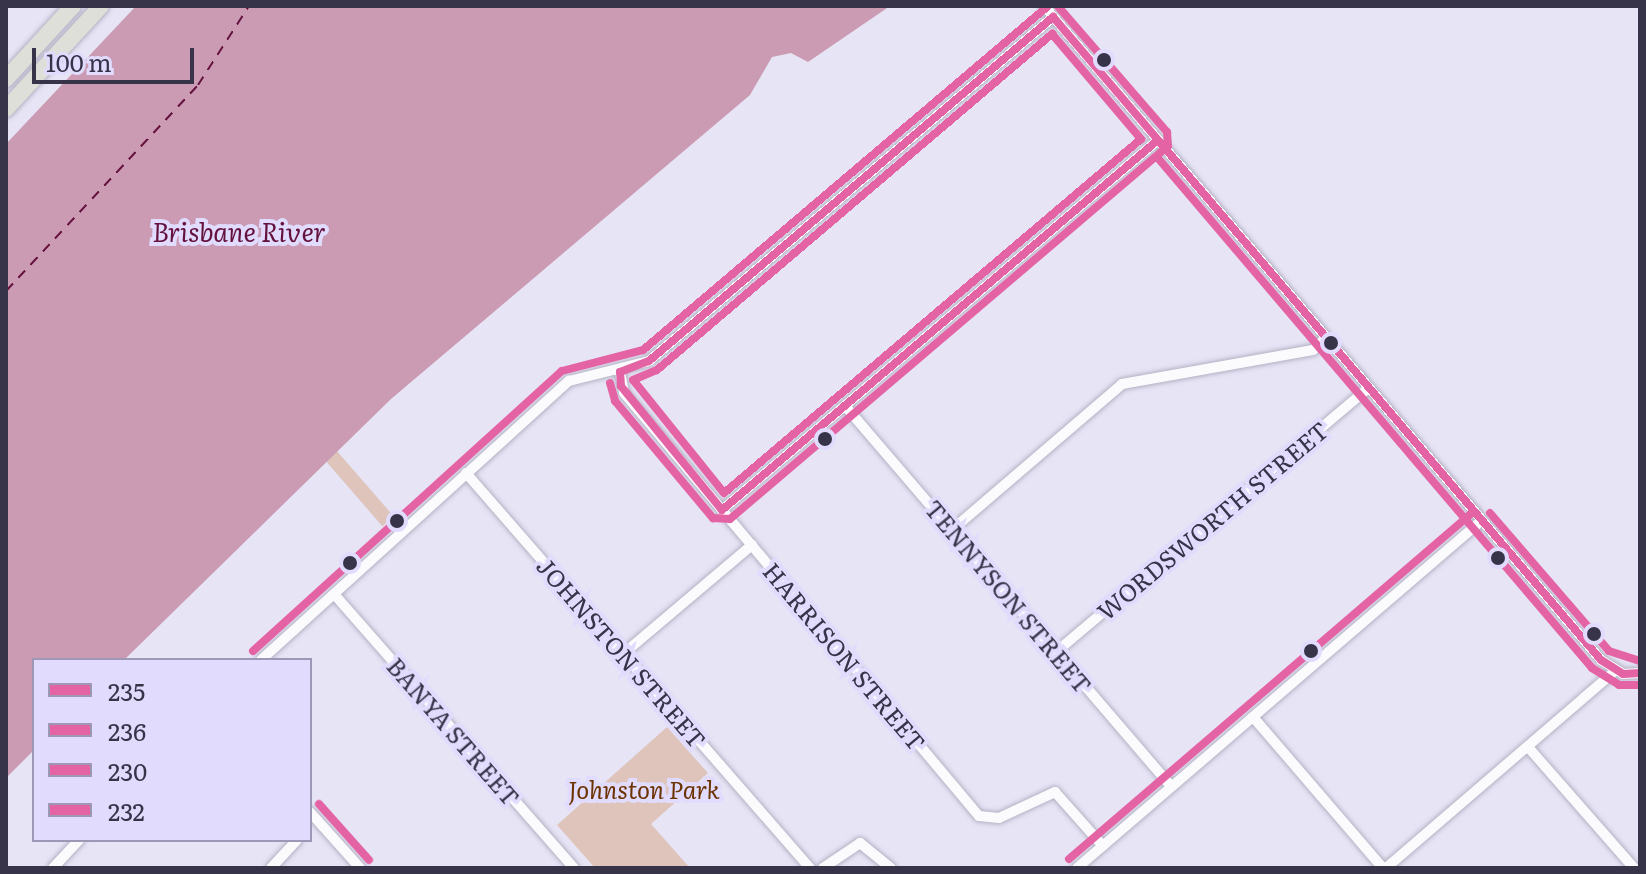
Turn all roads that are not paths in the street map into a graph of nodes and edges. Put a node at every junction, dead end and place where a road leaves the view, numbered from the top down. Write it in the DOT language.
graph roads {
  1 [pos="73,6"];
  2 [pos="101,6"];
  3 [pos="1044,6"];
  4 [pos="1053,17"];
  5 [pos="6,79"];
  6 [pos="6,109"];
  7 [pos="1158,140"];
  8 [pos="1326,338"];
  9 [pos="620,372"];
  10 [pos="1368,388"];
  11 [pos="846,407"];
  12 [pos="466,473"];
  13 [pos="722,510"];
  14 [pos="1481,521"];
  15 [pos="953,529"];
  16 [pos="752,545"];
  17 [pos="334,594"];
  18 [pos="1056,652"];
  19 [pos="623,654"];
  20 [pos="263,658"];
  21 [pos="1615,671"];
  22 [pos="1640,673"];
  23 [pos="1253,717"];
  24 [pos="1528,747"];
  25 [pos="1171,786"];
  26 [pos="312,819"];
  27 [pos="77,842"];
  28 [pos="295,842"];
  29 [pos="1103,846"];
  30 [pos="1640,864"];
  31 [pos="53,868"];
  32 [pos="271,868"];
  33 [pos="360,868"];
  34 [pos="574,868"];
  35 [pos="810,868"];
  36 [pos="823,868"];
  37 [pos="891,868"];
  38 [pos="1077,868"];
  39 [pos="1385,868"];
  40 [pos="1634,868"];
  1 -- 5 [label="highway"];
  2 -- 6 [label="highway"];
  3 -- 4 [label="street"];
  4 -- 7 [label="street"];
  4 -- 9 [label="street"];
  7 -- 8 [label="street"];
  7 -- 11 [label="street"];
  8 -- 10 [label="street"];
  8 -- 15 [label="street"];
  9 -- 12 [label="street"];
  9 -- 13 [label="street, HARRISON STREET"];
  10 -- 14 [label="street"];
  10 -- 18 [label="street, WORDSWORTH STREET"];
  11 -- 13 [label="street"];
  11 -- 15 [label="street, TENNYSON STREET"];
  12 -- 17 [label="street"];
  12 -- 19 [label="street, JOHNSTON STREET"];
  13 -- 16 [label="street, HARRISON STREET"];
  14 -- 21 [label="street"];
  14 -- 23 [label="street"];
  15 -- 18 [label="street, TENNYSON STREET"];
  16 -- 19 [label="street"];
  16 -- 29 [label="street, HARRISON STREET"];
  17 -- 20 [label="street"];
  17 -- 34 [label="street, BANYA STREET"];
  18 -- 25 [label="street, TENNYSON STREET"];
  19 -- 35 [label="street, JOHNSTON STREET"];
  21 -- 22 [label="street"];
  21 -- 24 [label="street"];
  23 -- 25 [label="street"];
  23 -- 39 [label="street"];
  24 -- 39 [label="street"];
  24 -- 40 [label="street"];
  25 -- 29 [label="street"];
  26 -- 33 [label="street"];
  27 -- 31 [label="street"];
  28 -- 32 [label="street"];
  29 -- 38 [label="street"];
  30 -- 40 [label="street"];
  36 -- 37 [label="street"];
}
